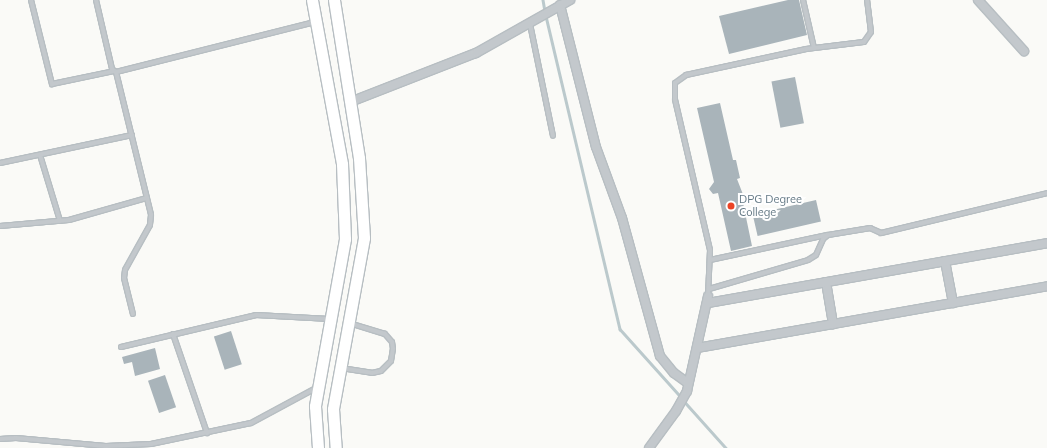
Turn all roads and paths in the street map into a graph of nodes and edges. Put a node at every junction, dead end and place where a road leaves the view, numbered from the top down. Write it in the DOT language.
graph roads {
  1 [pos="31,0"];
  2 [pos="96,0"];
  3 [pos="312,0"];
  4 [pos="334,0"];
  5 [pos="570,0"];
  6 [pos="803,0"];
  7 [pos="867,0"];
  8 [pos="980,1"];
  9 [pos="560,5"];
  10 [pos="315,22"];
  11 [pos="530,24"];
  12 [pos="814,48"];
  13 [pos="1024,51"];
  14 [pos="115,72"];
  15 [pos="350,102"];
  16 [pos="132,135"];
  17 [pos="553,136"];
  18 [pos="40,155"];
  19 [pos="0,163"];
  20 [pos="1047,193"];
  21 [pos="147,198"];
  22 [pos="60,221"];
  23 [pos="0,226"];
  24 [pos="828,235"];
  25 [pos="1047,243"];
  26 [pos="710,260"];
  27 [pos="945,261"];
  28 [pos="826,282"];
  29 [pos="1047,286"];
  30 [pos="335,293"];
  31 [pos="354,295"];
  32 [pos="708,296"];
  33 [pos="953,303"];
  34 [pos="133,314"];
  35 [pos="330,319"];
  36 [pos="348,323"];
  37 [pos="833,324"];
  38 [pos="173,334"];
  39 [pos="121,347"];
  40 [pos="697,348"];
  41 [pos="340,368"];
  42 [pos="687,387"];
  43 [pos="318,388"];
  44 [pos="207,433"];
  45 [pos="0,439"];
  46 [pos="318,448"];
  47 [pos="336,448"];
  48 [pos="649,448"];
  1 -- 14 [label="lane"];
  2 -- 14 [label="lane"];
  3 -- 10 [label="main road"];
  4 -- 15 [label="main road"];
  5 -- 9 [label="street"];
  6 -- 12 [label="lane"];
  7 -- 12 [label="lane"];
  8 -- 13 [label="street"];
  9 -- 11 [label="street"];
  9 -- 42 [label="street"];
  10 -- 14 [label="lane"];
  10 -- 30 [label="main road"];
  11 -- 15 [label="street"];
  11 -- 17 [label="lane"];
  12 -- 26 [label="lane"];
  14 -- 16 [label="lane"];
  15 -- 31 [label="main road"];
  16 -- 18 [label="lane"];
  16 -- 21 [label="lane"];
  18 -- 19 [label="lane"];
  18 -- 22 [label="lane"];
  20 -- 24 [label="lane"];
  21 -- 22 [label="lane"];
  21 -- 34 [label="lane"];
  22 -- 23 [label="lane"];
  24 -- 26 [label="lane"];
  24 -- 32 [label="lane"];
  25 -- 27 [label="street"];
  26 -- 32 [label="lane"];
  27 -- 28 [label="street"];
  27 -- 33 [label="street"];
  28 -- 32 [label="street"];
  28 -- 37 [label="street"];
  29 -- 33 [label="street"];
  30 -- 31 [label="main road"];
  30 -- 35 [label="main road"];
  31 -- 36 [label="main road"];
  32 -- 40 [label="street"];
  33 -- 37 [label="street"];
  35 -- 38 [label="lane"];
  35 -- 43 [label="main road"];
  36 -- 41 [label="main road"];
  36 -- 41 [label="lane"];
  37 -- 40 [label="street"];
  38 -- 39 [label="lane"];
  38 -- 44 [label="lane"];
  40 -- 42 [label="street"];
  41 -- 47 [label="main road"];
  42 -- 48 [label="street"];
  43 -- 44 [label="lane"];
  43 -- 46 [label="main road"];
  44 -- 45 [label="lane"];
}
